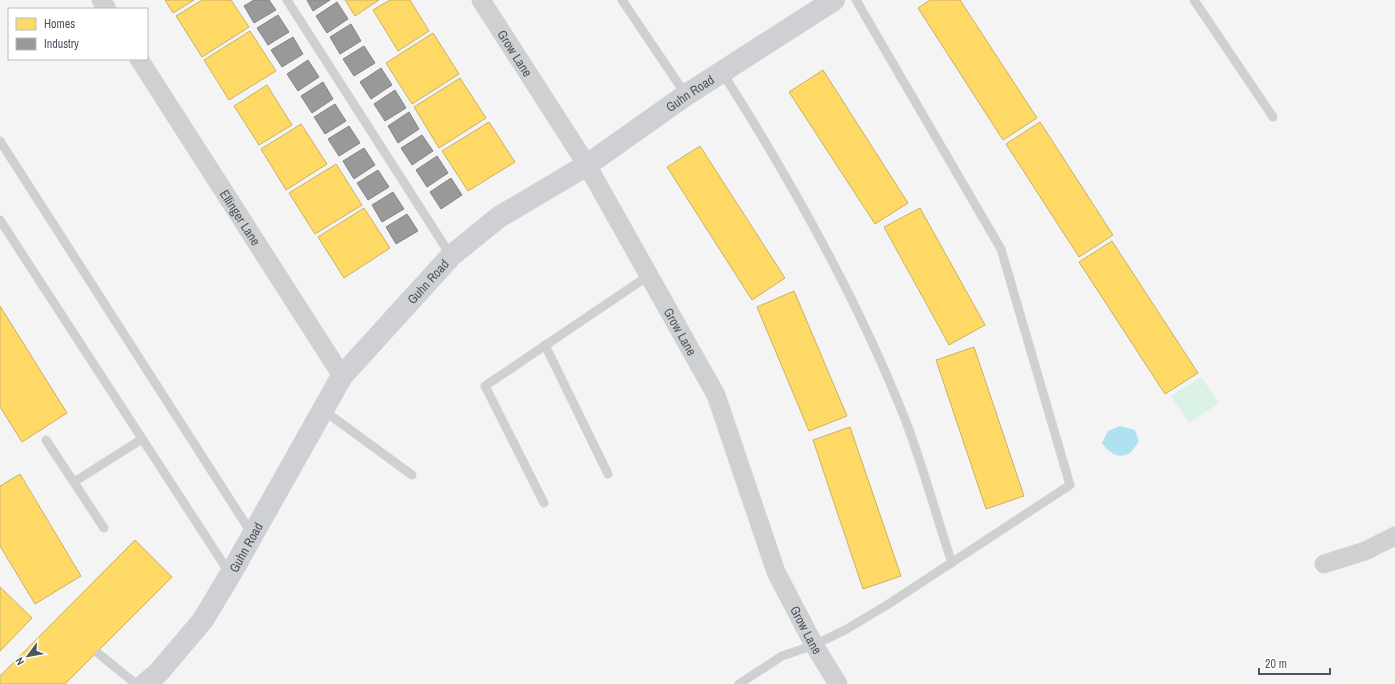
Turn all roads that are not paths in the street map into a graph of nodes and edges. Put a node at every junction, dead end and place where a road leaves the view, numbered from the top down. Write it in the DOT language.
graph roads {
  1 [pos="287,0"];
  2 [pos="481,0"];
  3 [pos="622,0"];
  4 [pos="834,0"];
  5 [pos="856,0"];
  6 [pos="1194,0"];
  7 [pos="140,60"];
  8 [pos="722,72"];
  9 [pos="686,95"];
  10 [pos="1273,117"];
  11 [pos="0,141"];
  12 [pos="587,165"];
  13 [pos="0,220"];
  14 [pos="451,256"];
  15 [pos="648,276"];
  16 [pos="545,345"];
  17 [pos="342,376"];
  18 [pos="323,410"];
  19 [pos="142,439"];
  20 [pos="46,440"];
  21 [pos="608,474"];
  22 [pos="412,475"];
  23 [pos="74,482"];
  24 [pos="544,503"];
  25 [pos="104,528"];
  26 [pos="252,534"];
  27 [pos="1395,536"];
  28 [pos="952,563"];
  29 [pos="1324,564"];
  30 [pos="230,575"];
  31 [pos="814,645"];
  32 [pos="99,654"];
  33 [pos="156,678"];
  34 [pos="136,684"];
  35 [pos="739,684"];
  36 [pos="838,684"];
  1 -- 14 [label="lane"];
  2 -- 12 [label="street, Grow Lane"];
  3 -- 9 [label="lane"];
  4 -- 8 [label="street, Guhn Road"];
  5 -- 28 [label="lane"];
  6 -- 10 [label="lane"];
  7 -- 17 [label="street, Ellinger Lane"];
  8 -- 9 [label="street, Guhn Road"];
  8 -- 28 [label="lane"];
  9 -- 12 [label="street, Guhn Road"];
  11 -- 26 [label="lane"];
  12 -- 14 [label="street, Guhn Road"];
  12 -- 15 [label="street, Grow Lane"];
  13 -- 19 [label="lane"];
  14 -- 17 [label="street, Guhn Road"];
  15 -- 16 [label="lane"];
  15 -- 31 [label="street, Grow Lane"];
  16 -- 21 [label="lane"];
  16 -- 24 [label="lane"];
  17 -- 18 [label="street, Guhn Road"];
  18 -- 22 [label="lane"];
  18 -- 26 [label="street, Guhn Road"];
  19 -- 23 [label="lane"];
  19 -- 30 [label="lane"];
  20 -- 23 [label="lane"];
  23 -- 25 [label="lane"];
  26 -- 30 [label="street, Guhn Road"];
  27 -- 29 [label="street"];
  28 -- 31 [label="lane"];
  30 -- 33 [label="street, Guhn Road"];
  31 -- 35 [label="lane"];
  31 -- 36 [label="street, Grow Lane"];
  32 -- 34 [label="lane"];
}
